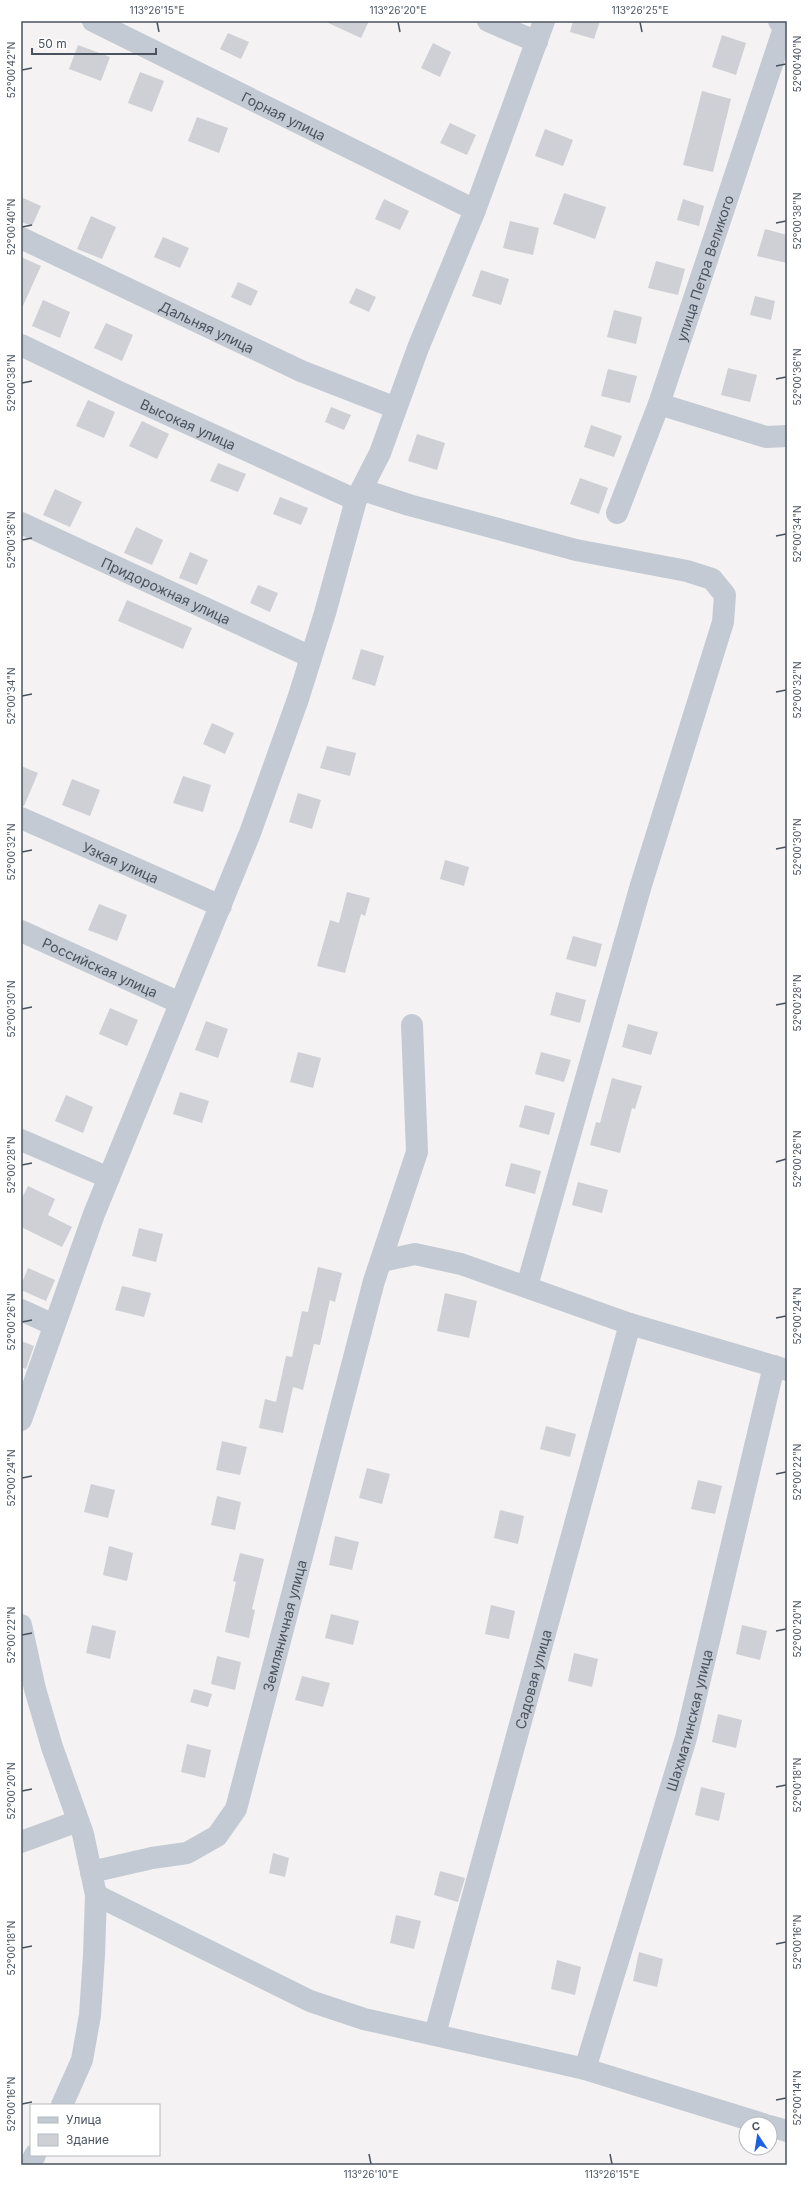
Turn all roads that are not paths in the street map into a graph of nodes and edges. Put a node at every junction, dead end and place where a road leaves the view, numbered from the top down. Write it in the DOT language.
graph roads {
  1 [pos="93,21"];
  2 [pos="488,21"];
  3 [pos="544,21"];
  4 [pos="779,21"];
  5 [pos="537,42"];
  6 [pos="475,210"];
  7 [pos="21,238"];
  8 [pos="21,345"];
  9 [pos="659,404"];
  10 [pos="396,408"];
  11 [pos="787,436"];
  12 [pos="360,495"];
  13 [pos="617,513"];
  14 [pos="21,523"];
  15 [pos="311,657"];
  16 [pos="21,818"];
  17 [pos="221,906"];
  18 [pos="21,931"];
  19 [pos="180,1003"];
  20 [pos="412,1025"];
  21 [pos="21,1140"];
  22 [pos="109,1178"];
  23 [pos="382,1261"];
  24 [pos="526,1286"];
  25 [pos="21,1310"];
  26 [pos="630,1324"];
  27 [pos="54,1325"];
  28 [pos="781,1368"];
  29 [pos="21,1420"];
  30 [pos="21,1625"];
  31 [pos="78,1821"];
  32 [pos="21,1842"];
  33 [pos="91,1872"];
  34 [pos="96,1895"];
  35 [pos="435,2034"];
  36 [pos="584,2069"];
  37 [pos="62,2104"];
  38 [pos="738,2116"];
  39 [pos="35,2156"];
  40 [pos="30,2165"];
  1 -- 6 [label="street, Горная улица"];
  2 -- 5 [label="street"];
  3 -- 5 [label="street"];
  4 -- 9 [label="street, улица Петра Великого"];
  5 -- 6 [label="street"];
  6 -- 10 [label="street"];
  7 -- 10 [label="street, Дальняя улица"];
  8 -- 12 [label="street, Высокая улица"];
  9 -- 11 [label="street"];
  9 -- 13 [label="street, улица Петра Великого"];
  10 -- 12 [label="street"];
  12 -- 15 [label="street"];
  12 -- 24 [label="street, Высокая улица"];
  14 -- 15 [label="street, Придорожная улица"];
  15 -- 17 [label="street"];
  16 -- 17 [label="street, Узкая улица"];
  17 -- 19 [label="street"];
  18 -- 19 [label="street, Российская улица"];
  19 -- 22 [label="street"];
  20 -- 23 [label="street, Земляничная улица"];
  21 -- 22 [label="street"];
  22 -- 27 [label="street"];
  23 -- 24 [label="street"];
  23 -- 33 [label="street, Земляничная улица"];
  24 -- 26 [label="street"];
  25 -- 27 [label="street"];
  26 -- 28 [label="street"];
  26 -- 35 [label="street, Садовая улица"];
  27 -- 29 [label="street"];
  28 -- 36 [label="street, Шахматинская улица"];
  30 -- 31 [label="street"];
  31 -- 32 [label="street"];
  31 -- 33 [label="street"];
  33 -- 34 [label="street"];
  34 -- 35 [label="street"];
  34 -- 37 [label="street"];
  35 -- 36 [label="street"];
  36 -- 38 [label="street"];
  39 -- 40 [label="street"];
}
